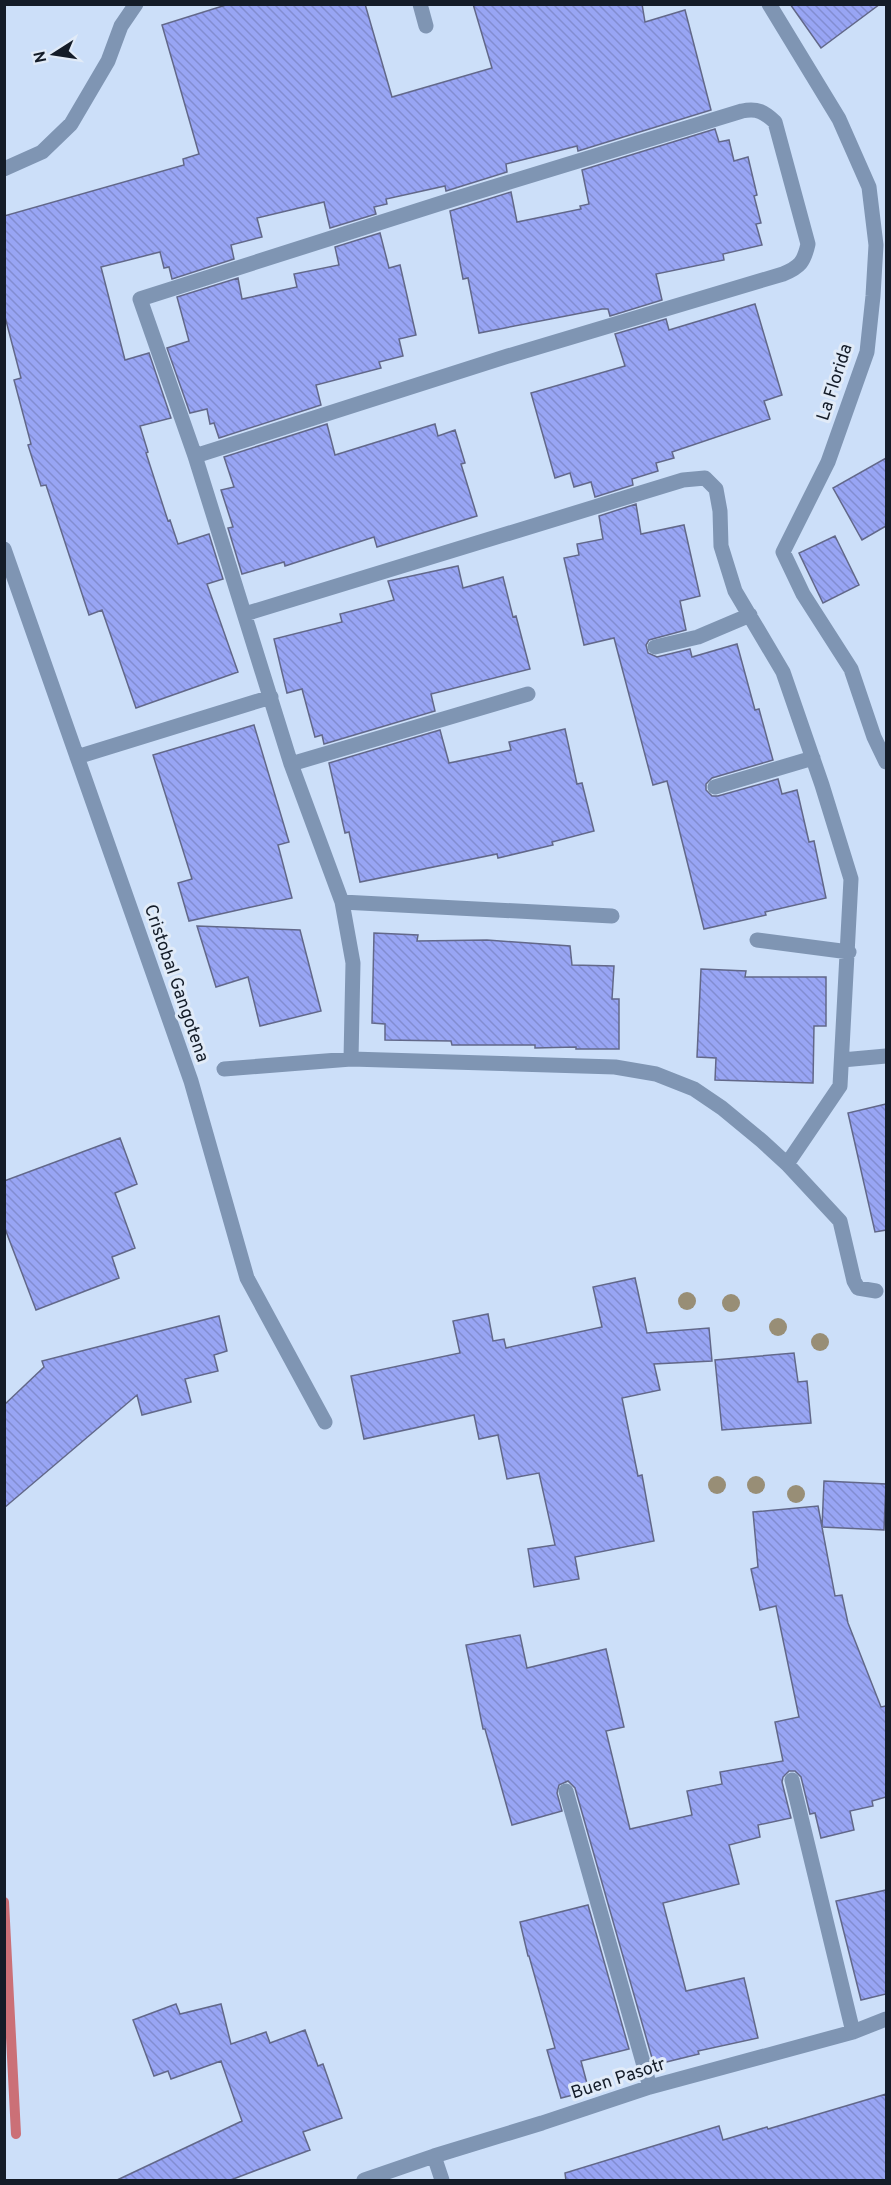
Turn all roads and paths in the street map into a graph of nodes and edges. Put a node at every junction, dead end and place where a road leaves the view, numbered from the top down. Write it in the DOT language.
graph roads {
  1 [pos="136,4"];
  2 [pos="420,4"];
  3 [pos="769,4"];
  4 [pos="426,26"];
  5 [pos="4,169"];
  6 [pos="195,456"];
  7 [pos="4,549"];
  8 [pos="245,614"];
  9 [pos="750,615"];
  10 [pos="655,647"];
  11 [pos="528,694"];
  12 [pos="271,697"];
  13 [pos="77,758"];
  14 [pos="813,758"];
  15 [pos="886,762"];
  16 [pos="291,764"];
  17 [pos="715,787"];
  18 [pos="342,902"];
  19 [pos="612,916"];
  20 [pos="758,940"];
  21 [pos="849,952"];
  22 [pos="886,1056"];
  23 [pos="351,1059"];
  24 [pos="842,1060"];
  25 [pos="224,1069"];
  26 [pos="787,1164"];
  27 [pos="876,1291"];
  28 [pos="325,1422"];
  29 [pos="792,1780"];
  30 [pos="566,1791"];
  31 [pos="886,2019"];
  32 [pos="853,2032"];
  33 [pos="650,2087"];
  34 [pos="434,2156"];
  35 [pos="364,2181"];
  36 [pos="442,2181"];
  1 -- 5 [label="street"];
  2 -- 4 [label="street"];
  3 -- 15 [label="street, La Florida"];
  6 -- 6 [label="street"];
  6 -- 8 [label="street"];
  7 -- 13 [label="street, Cristobal Gangotena"];
  8 -- 9 [label="street"];
  8 -- 12 [label="street"];
  9 -- 10 [label="street"];
  9 -- 14 [label="street"];
  11 -- 16 [label="street"];
  12 -- 13 [label="street"];
  12 -- 16 [label="street"];
  13 -- 28 [label="street, Cristobal Gangotena"];
  14 -- 17 [label="street"];
  14 -- 21 [label="street"];
  16 -- 18 [label="street"];
  18 -- 19 [label="street"];
  18 -- 23 [label="street"];
  20 -- 21 [label="street"];
  21 -- 24 [label="street"];
  22 -- 24 [label="street"];
  23 -- 25 [label="street"];
  23 -- 26 [label="street"];
  24 -- 26 [label="street"];
  26 -- 27 [label="street"];
  29 -- 32 [label="street"];
  30 -- 33 [label="street"];
  31 -- 32 [label="street, Buen Pasotr"];
  32 -- 33 [label="street, Buen Pasotr"];
  33 -- 34 [label="street, Buen Pasotr"];
  34 -- 35 [label="street, Buen Pasotr"];
  34 -- 36 [label="street"];
}
